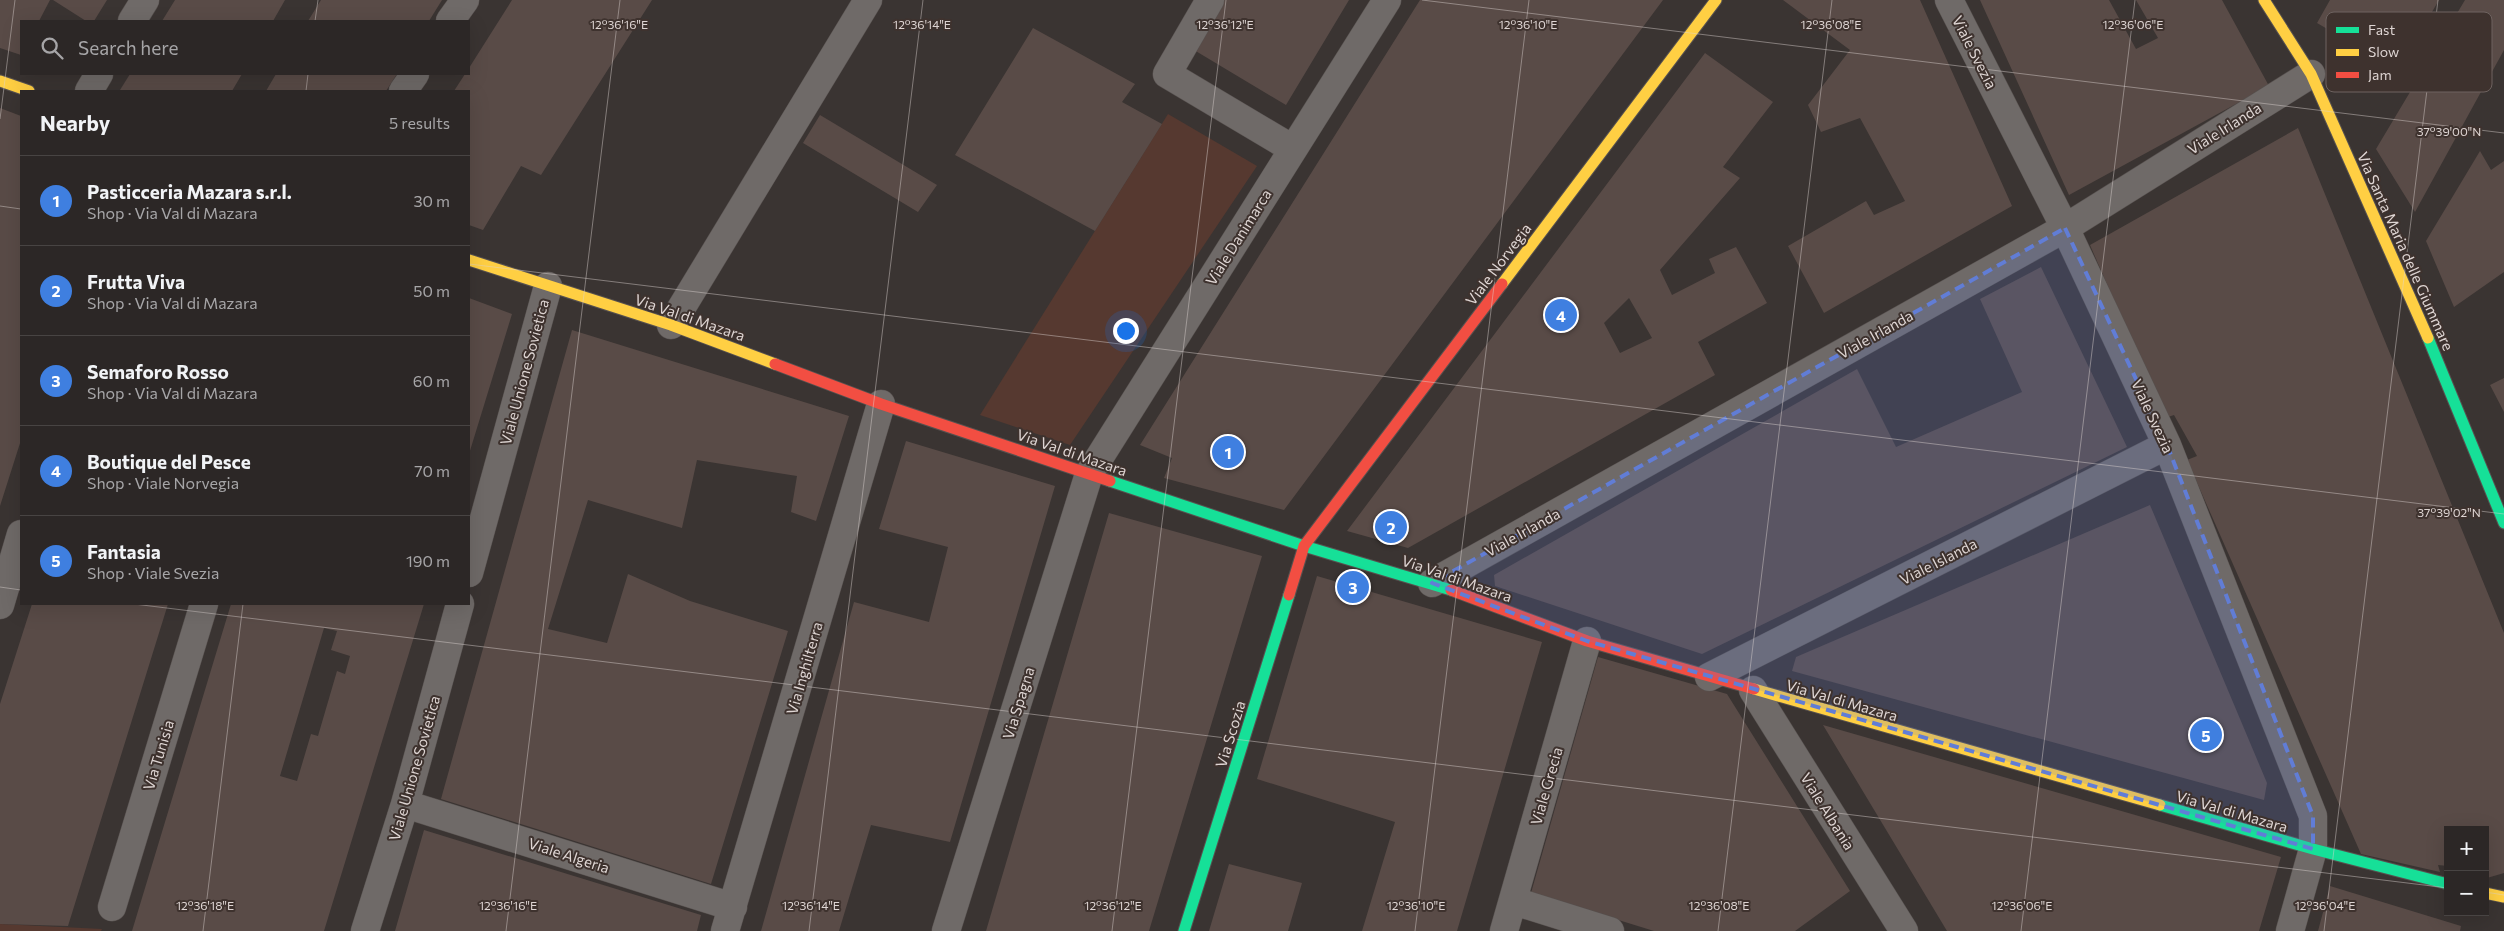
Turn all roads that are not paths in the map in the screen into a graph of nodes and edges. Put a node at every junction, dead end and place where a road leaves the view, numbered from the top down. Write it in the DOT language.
graph roads {
  1 [pos="145,0"];
  2 [pos="464,0"];
  3 [pos="868,0"];
  4 [pos="1210,0"];
  5 [pos="1387,0"];
  6 [pos="1716,0"];
  7 [pos="1948,0"];
  8 [pos="2264,0"];
  9 [pos="133,20"];
  10 [pos="451,20"];
  11 [pos="2311,74"];
  12 [pos="98,75"];
  13 [pos="414,75"];
  14 [pos="0,81"];
  15 [pos="26,90"];
  16 [pos="90,90"];
  17 [pos="404,90"];
  18 [pos="1293,149"];
  19 [pos="2065,228"];
  20 [pos="470,260"];
  21 [pos="548,286"];
  22 [pos="671,325"];
  23 [pos="881,404"];
  24 [pos="2167,445"];
  25 [pos="1089,474"];
  26 [pos="2504,523"];
  27 [pos="20,537"];
  28 [pos="1304,546"];
  29 [pos="470,570"];
  30 [pos="1432,583"];
  31 [pos="0,605"];
  32 [pos="204,605"];
  33 [pos="460,605"];
  34 [pos="1587,641"];
  35 [pos="1709,677"];
  36 [pos="1753,690"];
  37 [pos="405,804"];
  38 [pos="2313,849"];
  39 [pos="2444,883"];
  40 [pos="2489,894"];
  41 [pos="2504,897"];
  42 [pos="1514,901"];
  43 [pos="112,907"];
  44 [pos="729,919"];
  45 [pos="365,931"];
  46 [pos="946,931"];
  47 [pos="1184,931"];
  48 [pos="1504,931"];
  49 [pos="1610,931"];
  50 [pos="1904,931"];
  51 [pos="2290,931"];
  1 -- 9 [label="street"];
  2 -- 10 [label="street"];
  3 -- 22 [label="street"];
  4 -- 18 [label="street"];
  5 -- 18 [label="street, Viale Danimarca"];
  6 -- 28 [label="street, Viale Norvegia"];
  7 -- 19 [label="street, Viale Svezia"];
  8 -- 11 [label="street, Via Santa Maria delle Giummare"];
  11 -- 19 [label="street, Viale Irlanda"];
  11 -- 26 [label="street, Via Santa Maria delle Giummare"];
  12 -- 16 [label="street"];
  13 -- 17 [label="street"];
  14 -- 15 [label="street"];
  18 -- 25 [label="street, Viale Danimarca"];
  19 -- 24 [label="street, Viale Svezia"];
  19 -- 30 [label="street, Viale Irlanda"];
  20 -- 21 [label="street, Via Val di Mazara"];
  21 -- 22 [label="street, Via Val di Mazara"];
  21 -- 29 [label="street, Viale Unione Sovietica"];
  22 -- 23 [label="street, Via Val di Mazara"];
  23 -- 25 [label="street, Via Val di Mazara"];
  23 -- 44 [label="street, Via Inghilterra"];
  24 -- 35 [label="street, Viale Islanda"];
  24 -- 38 [label="street, Viale Svezia"];
  25 -- 28 [label="street, Via Val di Mazara"];
  25 -- 46 [label="street, Via Spagna"];
  27 -- 31 [label="street"];
  28 -- 30 [label="street, Via Val di Mazara"];
  28 -- 47 [label="street, Via Scozia"];
  30 -- 34 [label="street, Via Val di Mazara"];
  32 -- 43 [label="street, Via Tunisia"];
  33 -- 37 [label="street, Viale Unione Sovietica"];
  34 -- 35 [label="street, Via Val di Mazara"];
  34 -- 42 [label="street, Viale Grecia"];
  35 -- 36 [label="street, Via Val di Mazara"];
  36 -- 38 [label="street, Via Val di Mazara"];
  36 -- 50 [label="street, Viale Albania"];
  37 -- 44 [label="street, Viale Algeria"];
  37 -- 45 [label="street, Viale Unione Sovietica"];
  38 -- 39 [label="street, Via Val di Mazara"];
  38 -- 51 [label="street, Viale Svezia"];
  40 -- 41 [label="street"];
  42 -- 48 [label="street, Viale Grecia"];
  42 -- 49 [label="street"];
}
